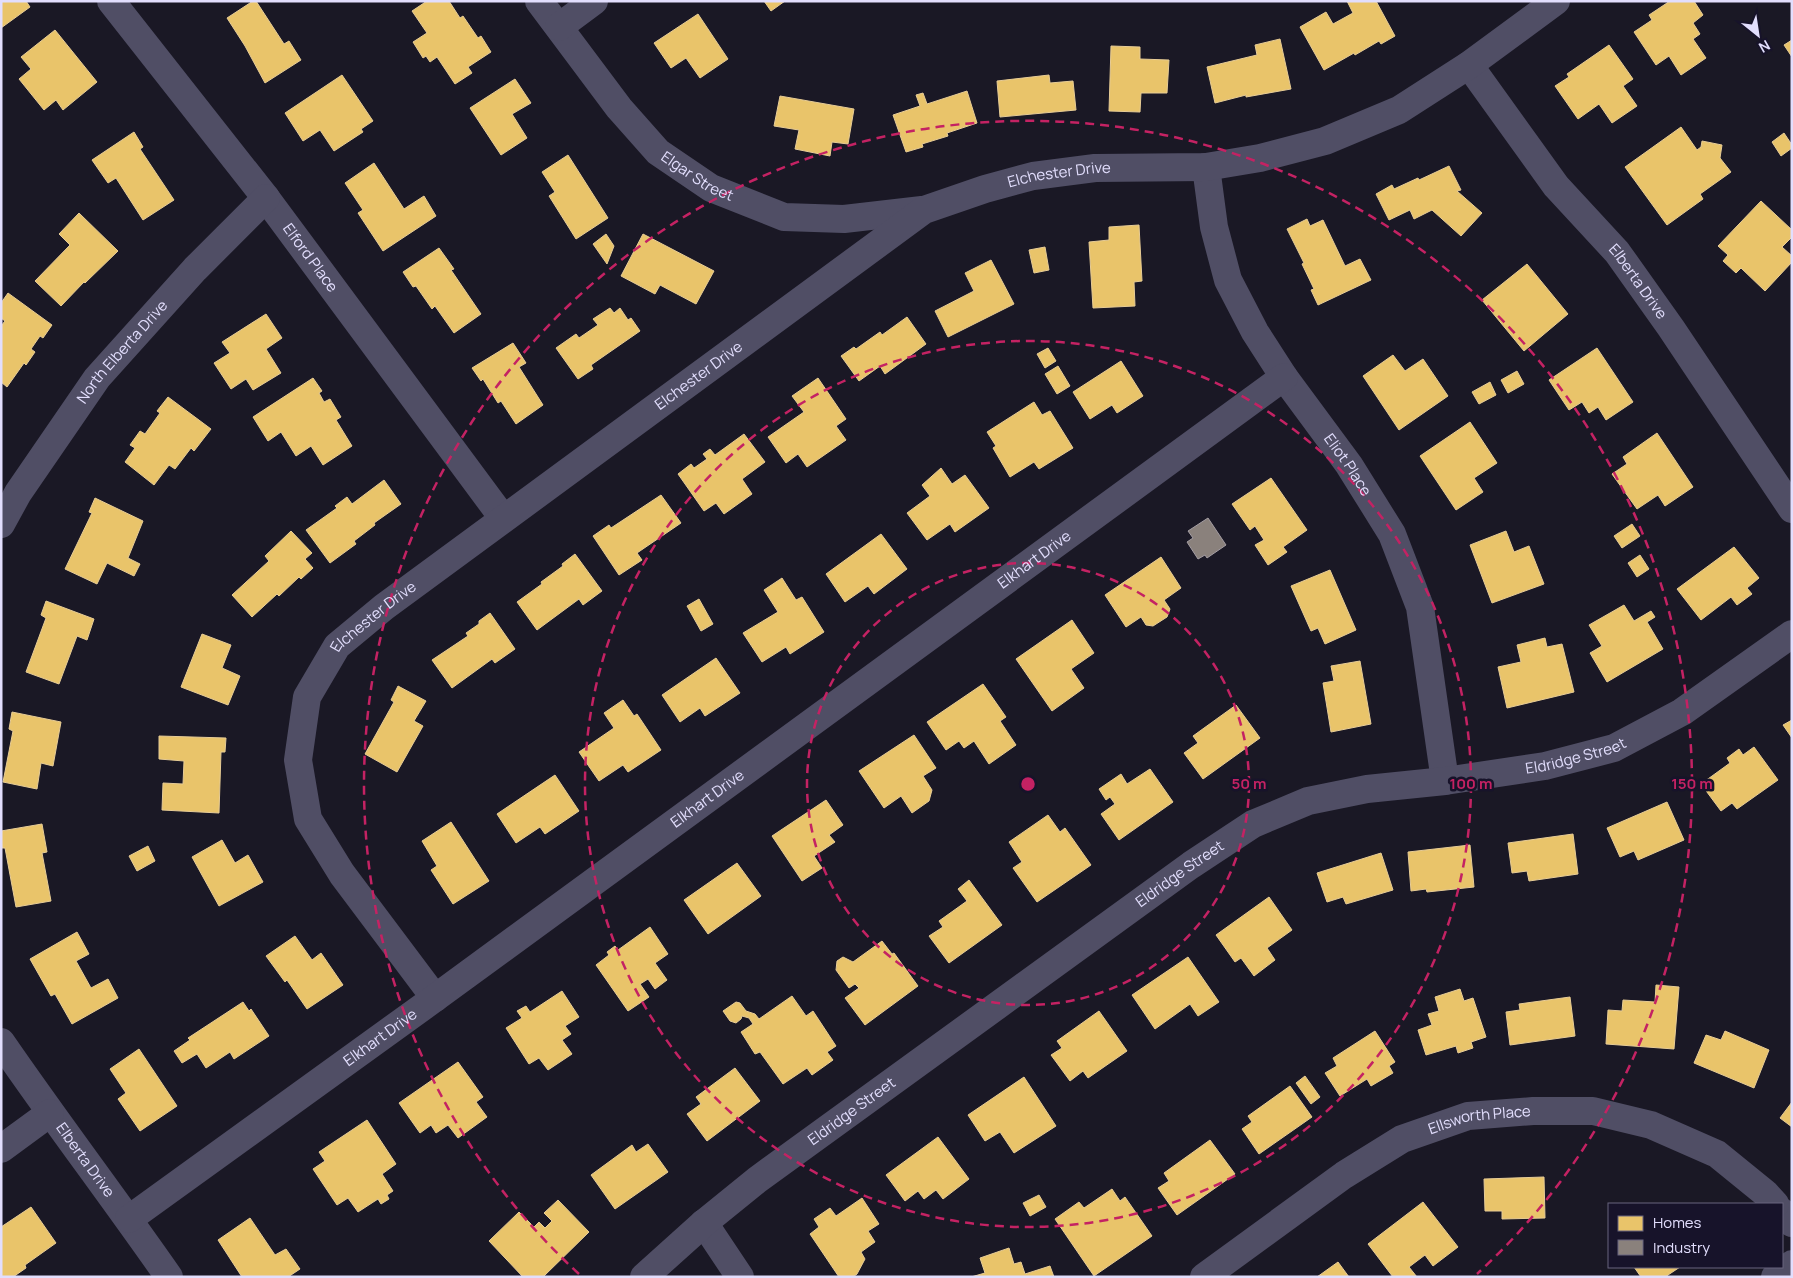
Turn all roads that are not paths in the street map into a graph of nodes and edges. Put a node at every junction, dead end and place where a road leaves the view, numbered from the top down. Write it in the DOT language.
graph roads {
  1 [pos="111,1"];
  2 [pos="539,1"];
  3 [pos="594,1"];
  4 [pos="1556,1"];
  5 [pos="559,27"];
  6 [pos="1469,65"];
  7 [pos="1206,167"];
  8 [pos="266,198"];
  9 [pos="924,210"];
  10 [pos="1284,377"];
  11 [pos="1792,509"];
  12 [pos="504,518"];
  13 [pos="1,524"];
  14 [pos="1792,634"];
  15 [pos="1445,781"];
  16 [pos="435,998"];
  17 [pos="1,1042"];
  18 [pos="50,1114"];
  19 [pos="1,1149"];
  20 [pos="1774,1203"];
  21 [pos="1783,1213"];
  22 [pos="129,1219"];
  23 [pos="1792,1223"];
  24 [pos="704,1224"];
  25 [pos="1792,1264"];
  26 [pos="169,1277"];
  27 [pos="644,1277"];
  28 [pos="740,1277"];
  29 [pos="1204,1277"];
  30 [pos="1775,1277"];
  1 -- 8 [label="street, Elford Place"];
  2 -- 5 [label="street, Elgar Street"];
  3 -- 5 [label="street"];
  4 -- 6 [label="street, Elchester Drive"];
  5 -- 9 [label="street, Elgar Street"];
  6 -- 7 [label="street, Elchester Drive"];
  6 -- 11 [label="street, Elberta Drive"];
  7 -- 9 [label="street, Elchester Drive"];
  7 -- 10 [label="street, Eliot Place"];
  8 -- 12 [label="street, Elford Place"];
  8 -- 13 [label="street, North Elberta Drive"];
  9 -- 12 [label="street, Elchester Drive"];
  10 -- 15 [label="street, Eliot Place"];
  10 -- 16 [label="street, Elkhart Drive"];
  12 -- 16 [label="street, Elchester Drive"];
  14 -- 15 [label="street, Eldridge Street"];
  15 -- 24 [label="street, Eldridge Street"];
  16 -- 22 [label="street, Elkhart Drive"];
  17 -- 18 [label="street, Elberta Drive"];
  18 -- 19 [label="street"];
  18 -- 22 [label="street, Elberta Drive"];
  20 -- 29 [label="street, Ellsworth Place"];
  21 -- 23 [label="street"];
  22 -- 26 [label="street, Elberta Drive"];
  24 -- 27 [label="street, Eldridge Street"];
  24 -- 28 [label="street"];
  25 -- 30 [label="street"];
}
